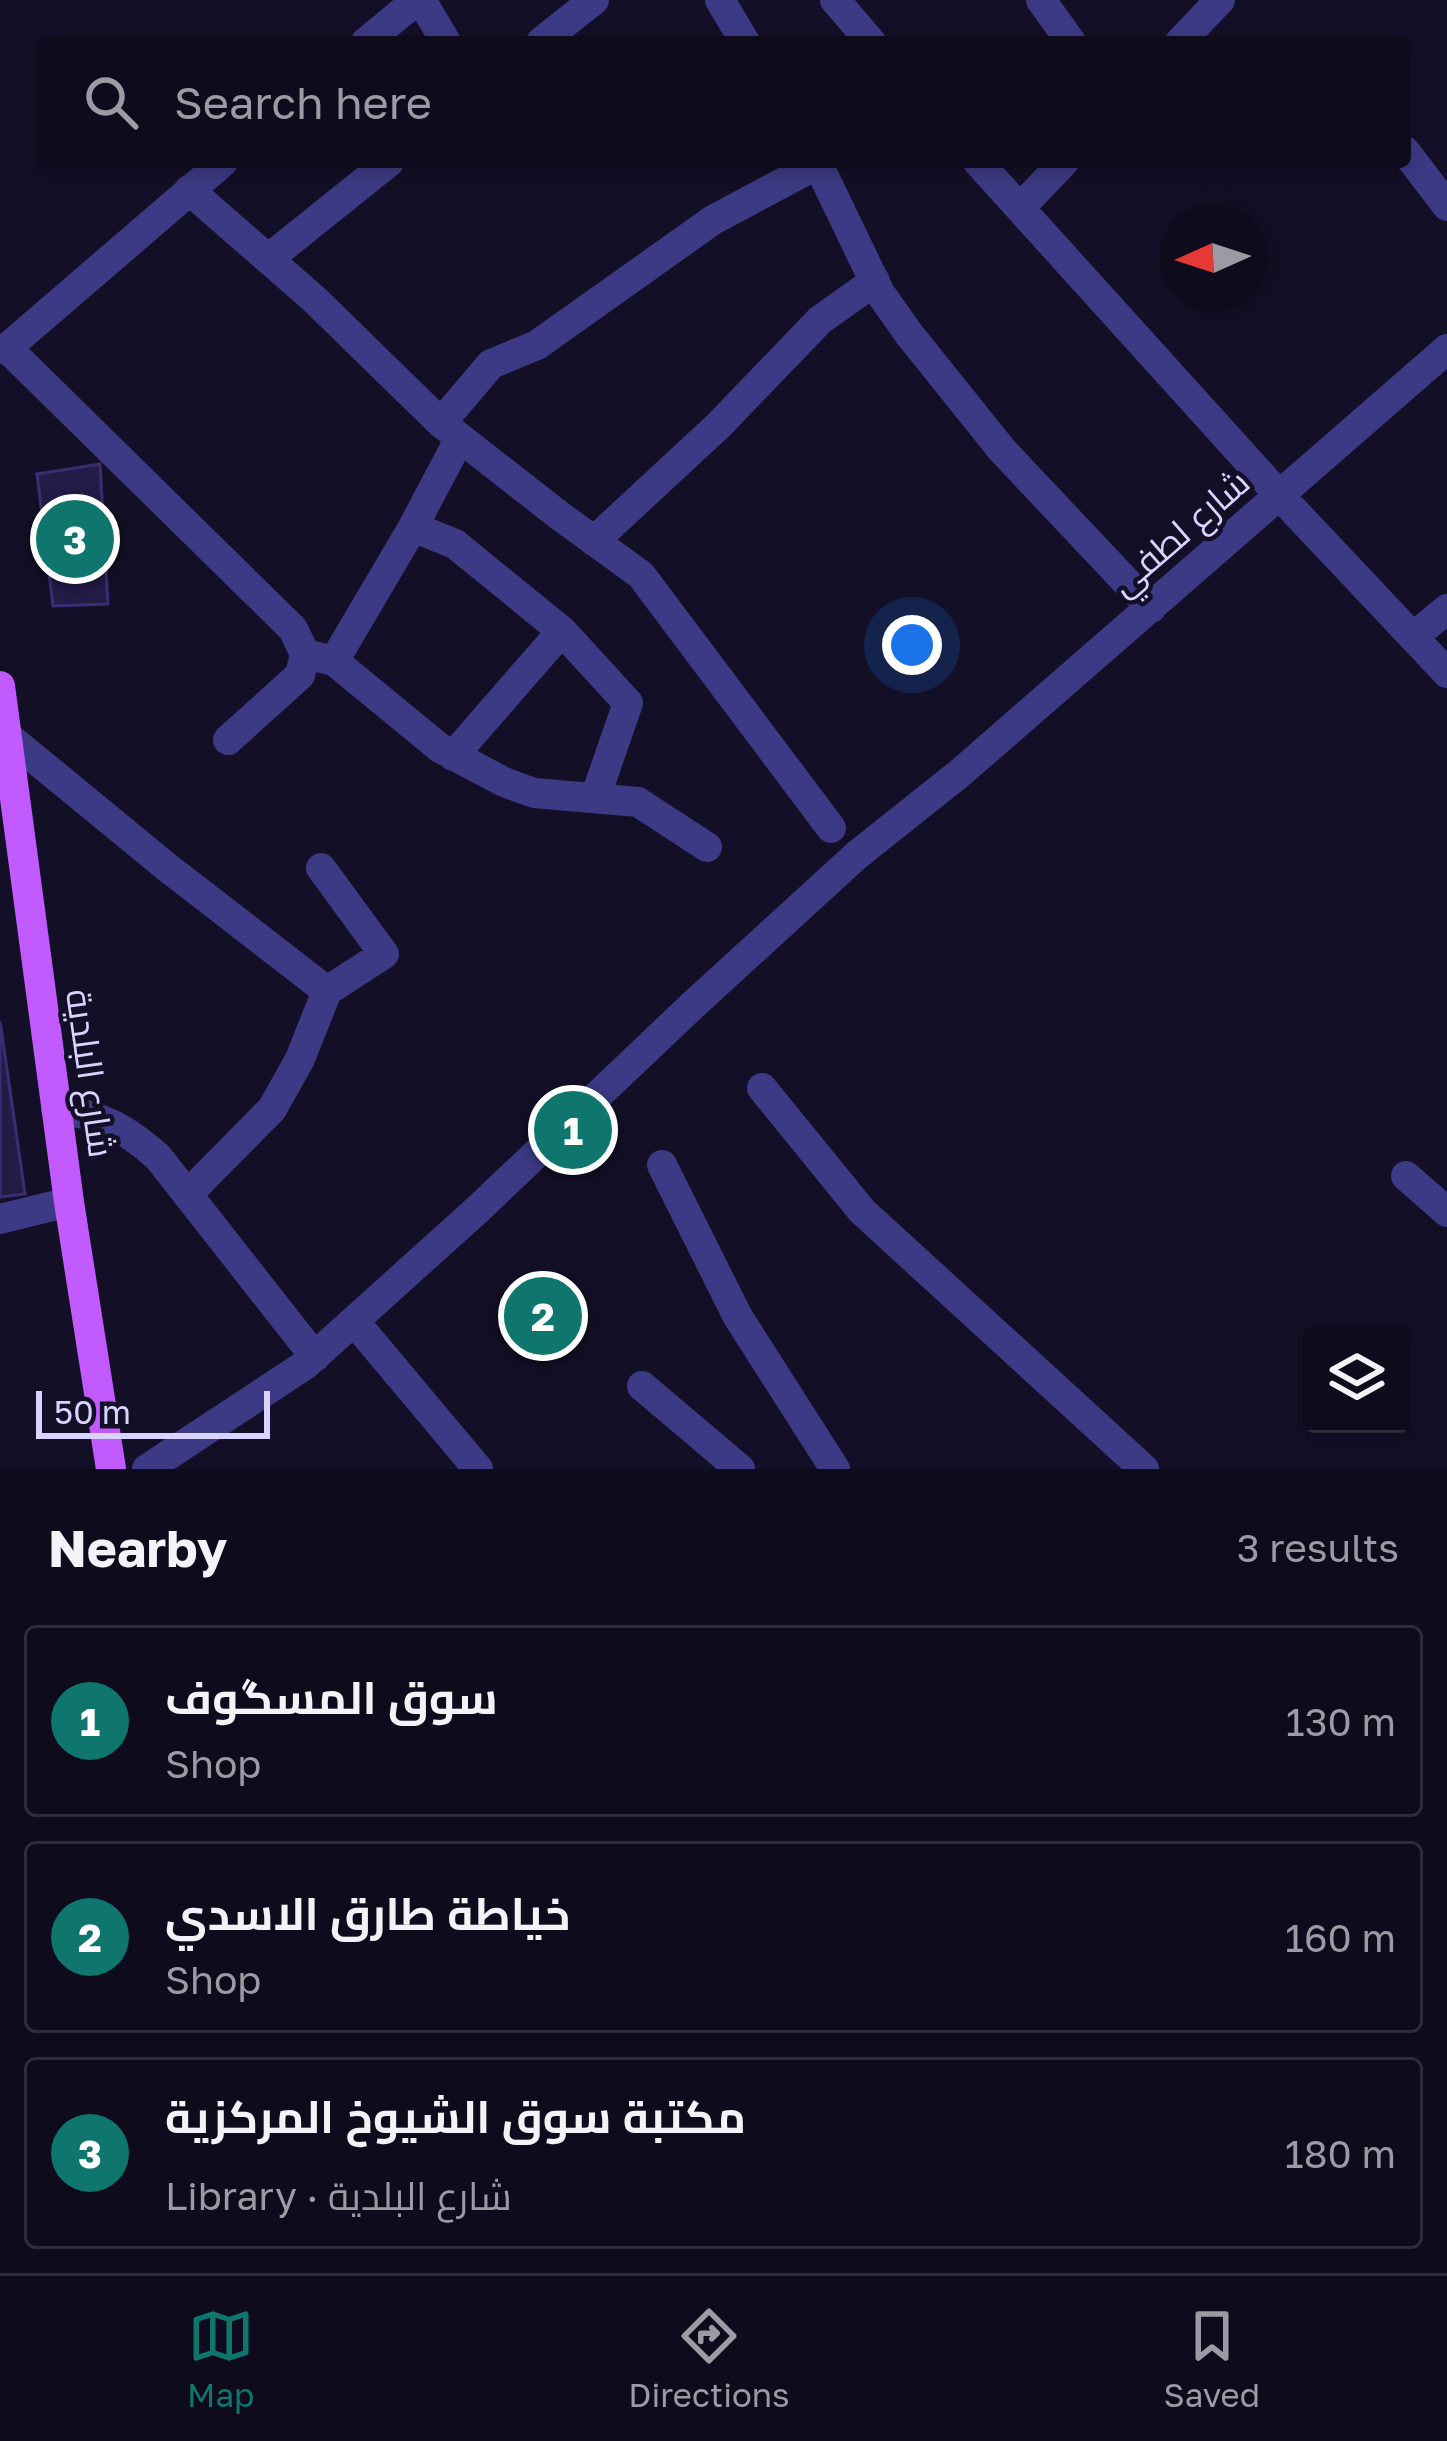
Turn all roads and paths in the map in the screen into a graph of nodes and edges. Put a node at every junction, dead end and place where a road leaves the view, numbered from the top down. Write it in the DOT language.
graph roads {
  1 [pos="419,0"];
  2 [pos="594,0"];
  3 [pos="720,0"];
  4 [pos="835,0"];
  5 [pos="1041,0"];
  6 [pos="1220,0"];
  7 [pos="374,36"];
  8 [pos="442,36"];
  9 [pos="549,36"];
  10 [pos="741,36"];
  11 [pos="866,36"];
  12 [pos="1067,36"];
  13 [pos="1186,36"];
  14 [pos="1411,159"];
  15 [pos="216,168"];
  16 [pos="382,168"];
  17 [pos="809,168"];
  18 [pos="820,168"];
  19 [pos="983,168"];
  20 [pos="1058,168"];
  21 [pos="189,190"];
  22 [pos="1447,206"];
  23 [pos="1020,208"];
  24 [pos="268,259"];
  25 [pos="874,280"];
  26 [pos="3,348"];
  27 [pos="1447,349"];
  28 [pos="451,431"];
  29 [pos="1280,496"];
  30 [pos="413,527"];
  31 [pos="594,541"];
  32 [pos="1151,608"];
  33 [pos="1447,609"];
  34 [pos="562,632"];
  35 [pos="1413,638"];
  36 [pos="319,657"];
  37 [pos="1447,674"];
  38 [pos="0,686"];
  39 [pos="7,735"];
  40 [pos="228,740"];
  41 [pos="453,755"];
  42 [pos="595,798"];
  43 [pos="831,828"];
  44 [pos="706,847"];
  45 [pos="321,868"];
  46 [pos="327,991"];
  47 [pos="762,1088"];
  48 [pos="56,1109"];
  49 [pos="662,1165"];
  50 [pos="1406,1176"];
  51 [pos="188,1194"];
  52 [pos="69,1202"];
  53 [pos="1447,1212"];
  54 [pos="0,1219"];
  55 [pos="354,1321"];
  56 [pos="315,1357"];
  57 [pos="642,1386"];
  58 [pos="185,1459"];
  59 [pos="111,1469"];
  60 [pos="147,1469"];
  61 [pos="478,1469"];
  62 [pos="740,1469"];
  63 [pos="835,1469"];
  64 [pos="1144,1469"];
  1 -- 7 [label="street"];
  1 -- 8 [label="street"];
  2 -- 9 [label="street"];
  3 -- 10 [label="street"];
  4 -- 11 [label="street"];
  5 -- 12 [label="street"];
  6 -- 13 [label="street"];
  14 -- 22 [label="street"];
  15 -- 21 [label="street"];
  16 -- 24 [label="street"];
  17 -- 28 [label="street"];
  18 -- 25 [label="street"];
  19 -- 23 [label="street"];
  20 -- 23 [label="street"];
  21 -- 24 [label="street"];
  21 -- 26 [label="street"];
  23 -- 29 [label="street"];
  24 -- 28 [label="street"];
  25 -- 31 [label="street"];
  25 -- 32 [label="street"];
  26 -- 36 [label="street"];
  27 -- 29 [label="street, شارع لطفي"];
  28 -- 30 [label="street"];
  28 -- 31 [label="street"];
  29 -- 32 [label="street, شارع لطفي"];
  29 -- 35 [label="street"];
  30 -- 34 [label="street"];
  30 -- 36 [label="street"];
  31 -- 43 [label="street"];
  32 -- 55 [label="street, شارع لطفي"];
  33 -- 35 [label="street"];
  34 -- 41 [label="street"];
  34 -- 42 [label="street"];
  35 -- 37 [label="street"];
  36 -- 40 [label="street"];
  36 -- 41 [label="street"];
  38 -- 39 [label="main road, شارع البلدية"];
  39 -- 46 [label="street"];
  39 -- 48 [label="main road, شارع البلدية"];
  41 -- 42 [label="street"];
  42 -- 44 [label="street"];
  45 -- 46 [label="street"];
  46 -- 51 [label="street"];
  47 -- 64 [label="street"];
  48 -- 51 [label="street"];
  48 -- 52 [label="main road, شارع البلدية"];
  49 -- 63 [label="street"];
  50 -- 53 [label="street"];
  51 -- 56 [label="street"];
  52 -- 54 [label="street"];
  52 -- 59 [label="main road, شارع البلدية"];
  55 -- 56 [label="street, شارع لطفي"];
  55 -- 61 [label="street"];
  56 -- 58 [label="street, شارع لطفي"];
  57 -- 62 [label="street"];
  58 -- 60 [label="street, شارع لطفي"];
}
